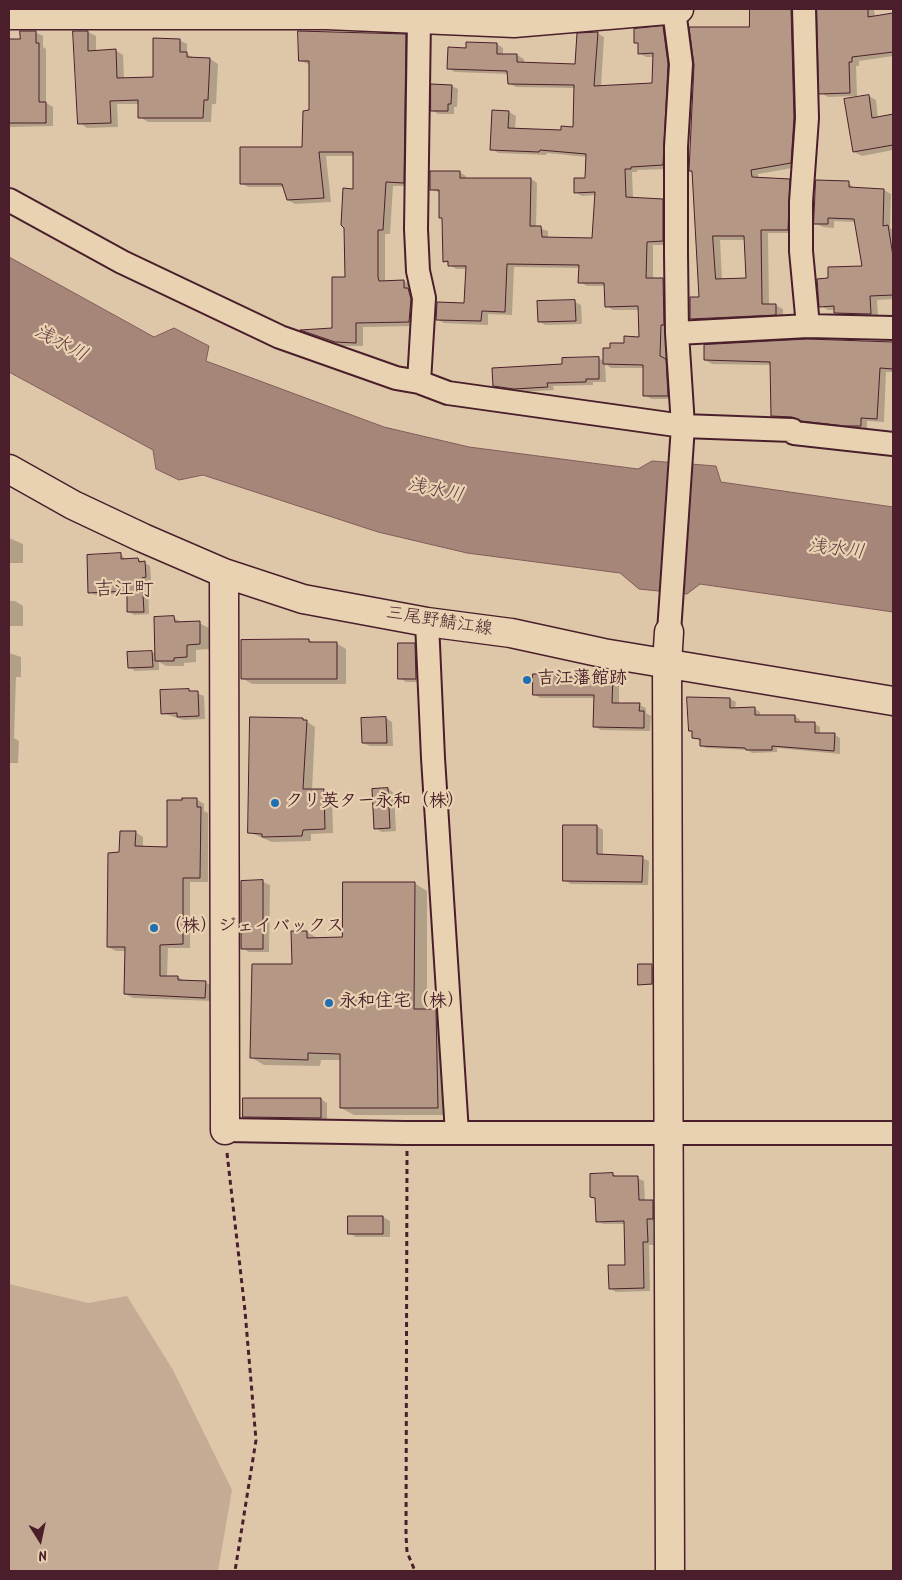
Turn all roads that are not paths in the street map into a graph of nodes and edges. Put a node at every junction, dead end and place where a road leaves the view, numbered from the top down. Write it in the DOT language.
graph roads {
  1 [pos="677,9"];
  2 [pos="804,9"];
  3 [pos="326,12"];
  4 [pos="9,15"];
  5 [pos="420,18"];
  6 [pos="9,200"];
  7 [pos="808,326"];
  8 [pos="893,328"];
  9 [pos="677,333"];
  10 [pos="419,382"];
  11 [pos="684,426"];
  12 [pos="893,444"];
  13 [pos="9,469"];
  14 [pos="224,573"];
  15 [pos="427,622"];
  16 [pos="670,632"];
  17 [pos="667,664"];
  18 [pos="893,701"];
  19 [pos="225,1130"];
  20 [pos="667,1132"];
  21 [pos="457,1133"];
  22 [pos="893,1133"];
  23 [pos="670,1571"];
  1 -- 5 [label="street"];
  1 -- 9 [label="street"];
  2 -- 7 [label="street"];
  3 -- 4 [label="street"];
  3 -- 5 [label="street"];
  5 -- 10 [label="street"];
  6 -- 10 [label="street"];
  7 -- 8 [label="street"];
  7 -- 9 [label="street"];
  9 -- 11 [label="street"];
  10 -- 11 [label="street"];
  11 -- 12 [label="street"];
  11 -- 16 [label="street"];
  13 -- 14 [label="street, 三尾野鯖江線"];
  14 -- 15 [label="street, 三尾野鯖江線"];
  14 -- 19 [label="street"];
  15 -- 17 [label="street, 三尾野鯖江線"];
  15 -- 21 [label="street"];
  16 -- 17 [label="street"];
  17 -- 18 [label="street, 三尾野鯖江線"];
  17 -- 20 [label="street"];
  19 -- 21 [label="street"];
  20 -- 21 [label="street"];
  20 -- 22 [label="street"];
  20 -- 23 [label="street"];
}
